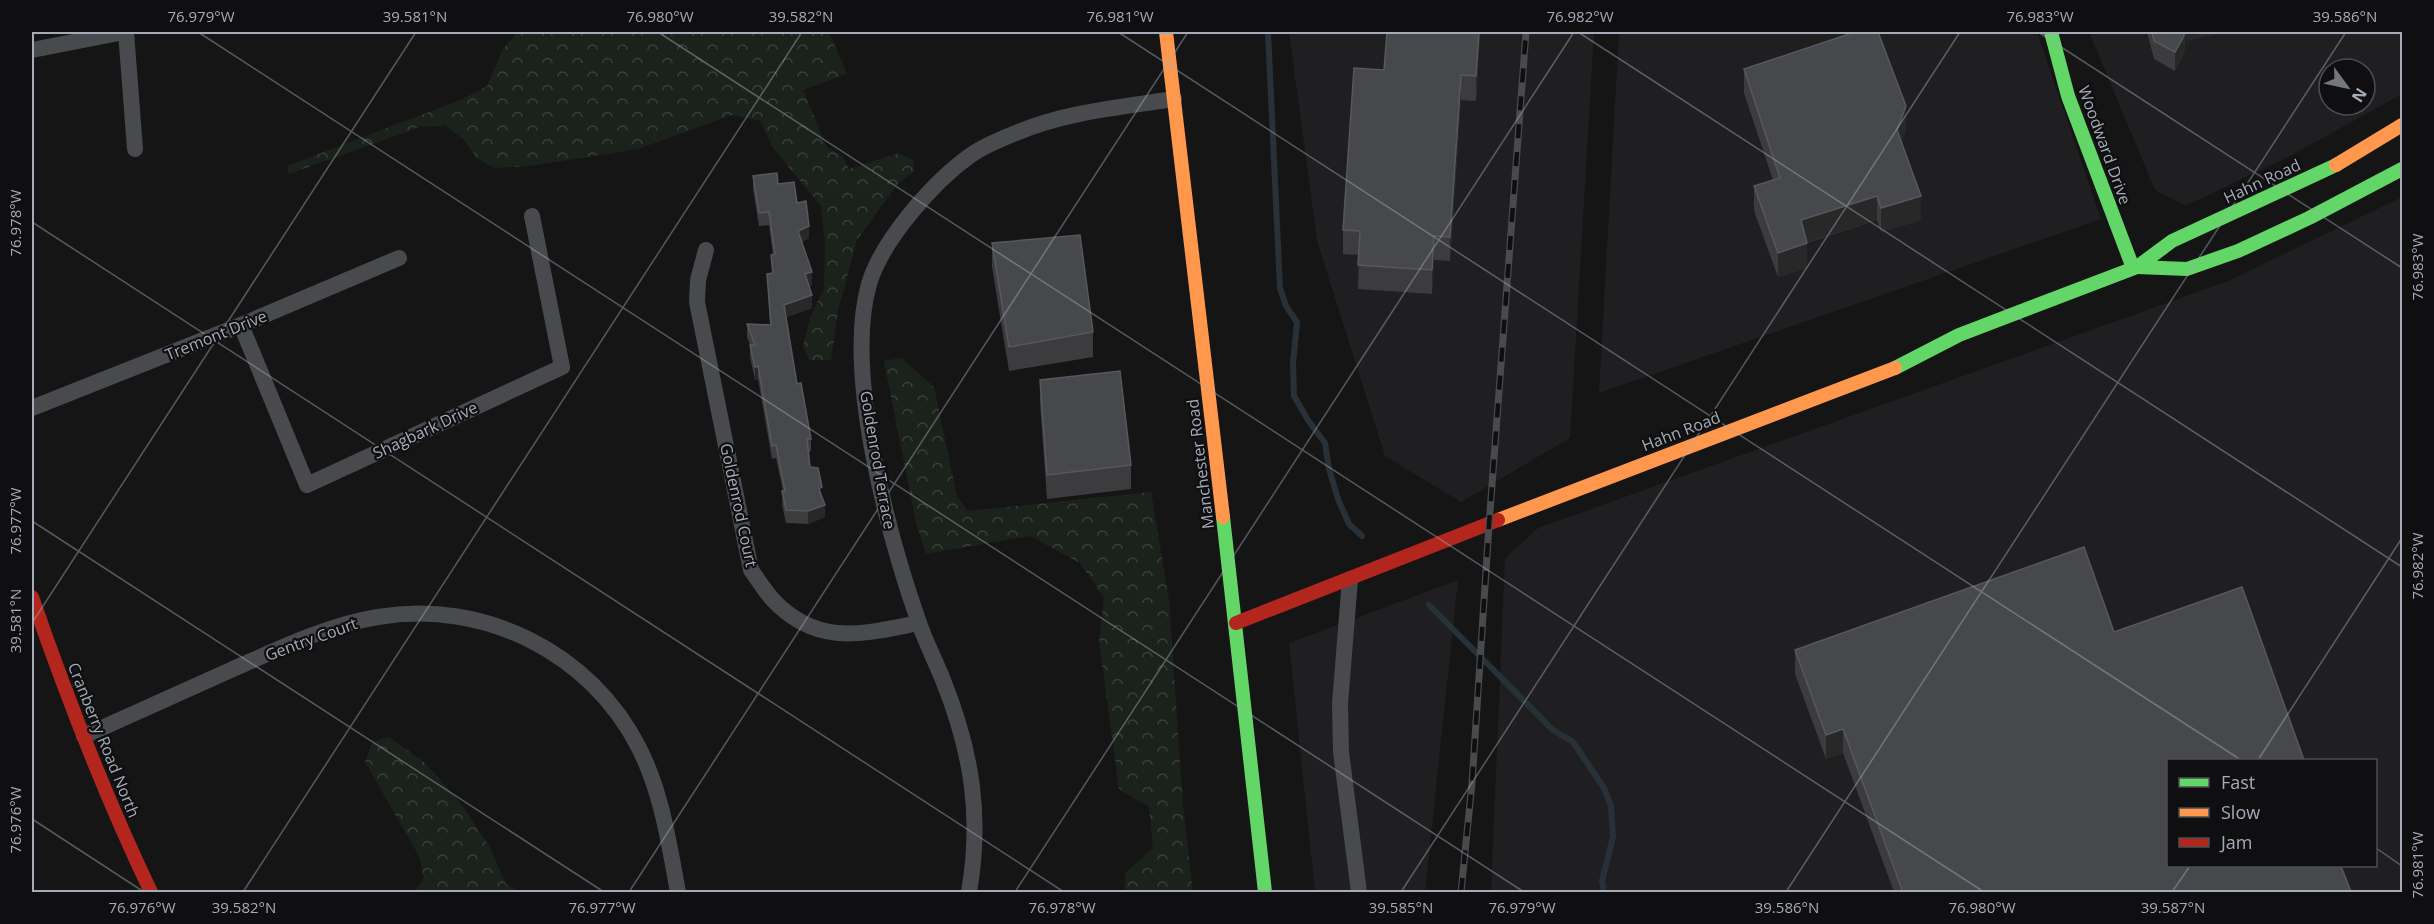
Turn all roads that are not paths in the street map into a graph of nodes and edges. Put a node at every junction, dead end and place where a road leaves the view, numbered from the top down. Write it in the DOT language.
graph roads {
  1 [pos="125,32"];
  2 [pos="1166,32"];
  3 [pos="2051,32"];
  4 [pos="32,50"];
  5 [pos="1174,99"];
  6 [pos="2403,125"];
  7 [pos="135,149"];
  8 [pos="2403,169"];
  9 [pos="532,216"];
  10 [pos="706,250"];
  11 [pos="399,258"];
  12 [pos="2135,268"];
  13 [pos="241,325"];
  14 [pos="32,408"];
  15 [pos="1350,579"];
  16 [pos="32,597"];
  17 [pos="919,623"];
  18 [pos="1236,623"];
  19 [pos="84,736"];
  20 [pos="151,892"];
  21 [pos="678,892"];
  22 [pos="969,892"];
  23 [pos="1265,892"];
  24 [pos="1359,892"];
  1 -- 4 [label="street"];
  1 -- 7 [label="street"];
  2 -- 5 [label="main road, Manchester Road"];
  3 -- 12 [label="main road, Woodward Drive"];
  5 -- 17 [label="street, Goldenrod Terrace"];
  5 -- 18 [label="main road, Manchester Road"];
  6 -- 12 [label="main road, Hahn Road"];
  8 -- 12 [label="main road, Hahn Road"];
  9 -- 13 [label="street, Shagbark Drive"];
  10 -- 17 [label="street, Goldenrod Court"];
  11 -- 13 [label="street, Tremont Drive"];
  12 -- 15 [label="main road, Hahn Road"];
  13 -- 14 [label="street, Tremont Drive"];
  15 -- 18 [label="main road, Hahn Road"];
  15 -- 24 [label="street"];
  16 -- 19 [label="main road, Cranberry Road North"];
  17 -- 22 [label="street, Goldenrod Terrace"];
  18 -- 23 [label="main road, Manchester Road"];
  19 -- 20 [label="main road, Cranberry Road North"];
  19 -- 21 [label="street, Gentry Court"];
}
